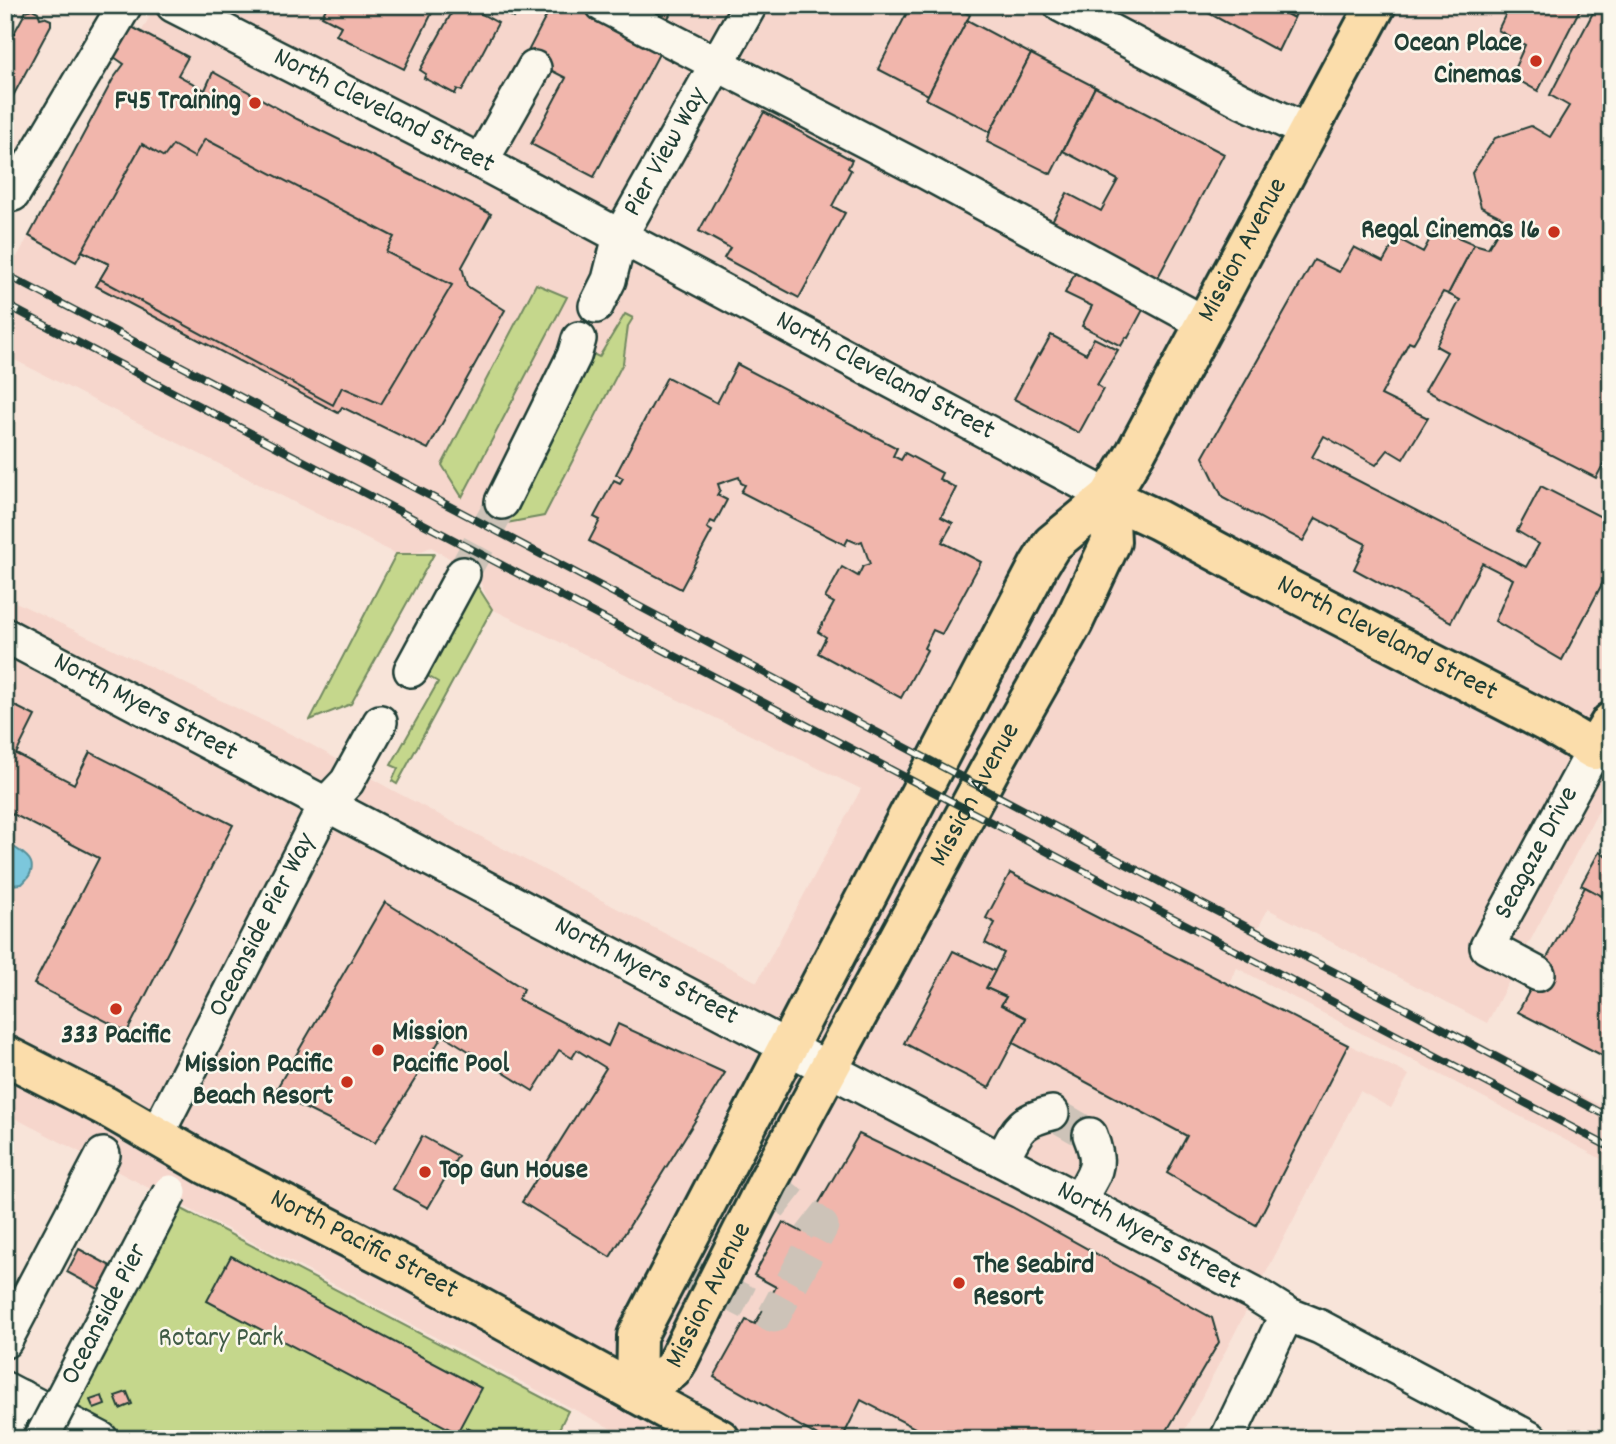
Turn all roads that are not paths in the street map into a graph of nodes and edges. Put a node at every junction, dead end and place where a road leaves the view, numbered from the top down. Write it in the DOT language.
graph roads {
  1 [pos="125,5"];
  2 [pos="173,5"];
  3 [pos="603,5"];
  4 [pos="750,5"];
  5 [pos="1061,5"];
  6 [pos="1376,5"];
  7 [pos="718,65"];
  8 [pos="534,68"];
  9 [pos="1309,132"];
  10 [pos="481,162"];
  11 [pos="13,194"];
  12 [pos="620,236"];
  13 [pos="596,306"];
  14 [pos="1206,324"];
  15 [pos="579,339"];
  16 [pos="1109,497"];
  17 [pos="502,502"];
  18 [pos="463,574"];
  19 [pos="5,635"];
  20 [pos="411,670"];
  21 [pos="380,722"];
  22 [pos="1607,743"];
  23 [pos="326,804"];
  24 [pos="1538,974"];
  25 [pos="787,1047"];
  26 [pos="5,1055"];
  27 [pos="830,1069"];
  28 [pos="1052,1113"];
  29 [pos="1090,1135"];
  30 [pos="156,1136"];
  31 [pos="103,1155"];
  32 [pos="1002,1160"];
  33 [pos="170,1192"];
  34 [pos="1079,1200"];
  35 [pos="1287,1314"];
  36 [pos="5,1341"];
  37 [pos="13,1393"];
  38 [pos="636,1393"];
  39 [pos="5,1427"];
  40 [pos="41,1439"];
  41 [pos="101,1439"];
  42 [pos="720,1439"];
  43 [pos="1227,1439"];
  44 [pos="1531,1439"];
  1 -- 11 [label="street"];
  2 -- 10 [label="street, North Cleveland Street"];
  3 -- 7 [label="street"];
  4 -- 7 [label="street, Pier View Way"];
  5 -- 9 [label="street"];
  6 -- 9 [label="main road, Mission Avenue"];
  7 -- 12 [label="street, Pier View Way"];
  7 -- 14 [label="street"];
  8 -- 10 [label="street"];
  9 -- 14 [label="main road, Mission Avenue"];
  10 -- 12 [label="street, North Cleveland Street"];
  12 -- 13 [label="street, Pier View Way"];
  12 -- 16 [label="street, North Cleveland Street"];
  14 -- 16 [label="main road, Mission Avenue"];
  15 -- 17 [label="street"];
  16 -- 22 [label="main road, North Cleveland Street"];
  16 -- 25 [label="main road, Mission Avenue"];
  16 -- 27 [label="main road, Mission Avenue"];
  18 -- 20 [label="street"];
  19 -- 23 [label="street, North Myers Street"];
  21 -- 23 [label="street, Oceanside Pier Way"];
  22 -- 24 [label="street, Seagaze Drive"];
  23 -- 25 [label="street, North Myers Street"];
  23 -- 30 [label="street, Oceanside Pier Way"];
  25 -- 27 [label="street, North Myers Street"];
  25 -- 38 [label="main road, Mission Avenue"];
  26 -- 30 [label="main road, North Pacific Street"];
  27 -- 32 [label="street, North Myers Street"];
  27 -- 38 [label="main road, Mission Avenue"];
  28 -- 32 [label="street"];
  29 -- 34 [label="street"];
  30 -- 38 [label="main road, North Pacific Street"];
  31 -- 36 [label="street"];
  32 -- 34 [label="street, North Myers Street"];
  33 -- 40 [label="street, Oceanside Pier, bridge"];
  34 -- 35 [label="street, North Myers Street"];
  35 -- 43 [label="street"];
  35 -- 44 [label="street, North Myers Street"];
  37 -- 39 [label="street, Oceanside Pier"];
  37 -- 41 [label="street"];
  38 -- 42 [label="main road, North Pacific Street"];
}
